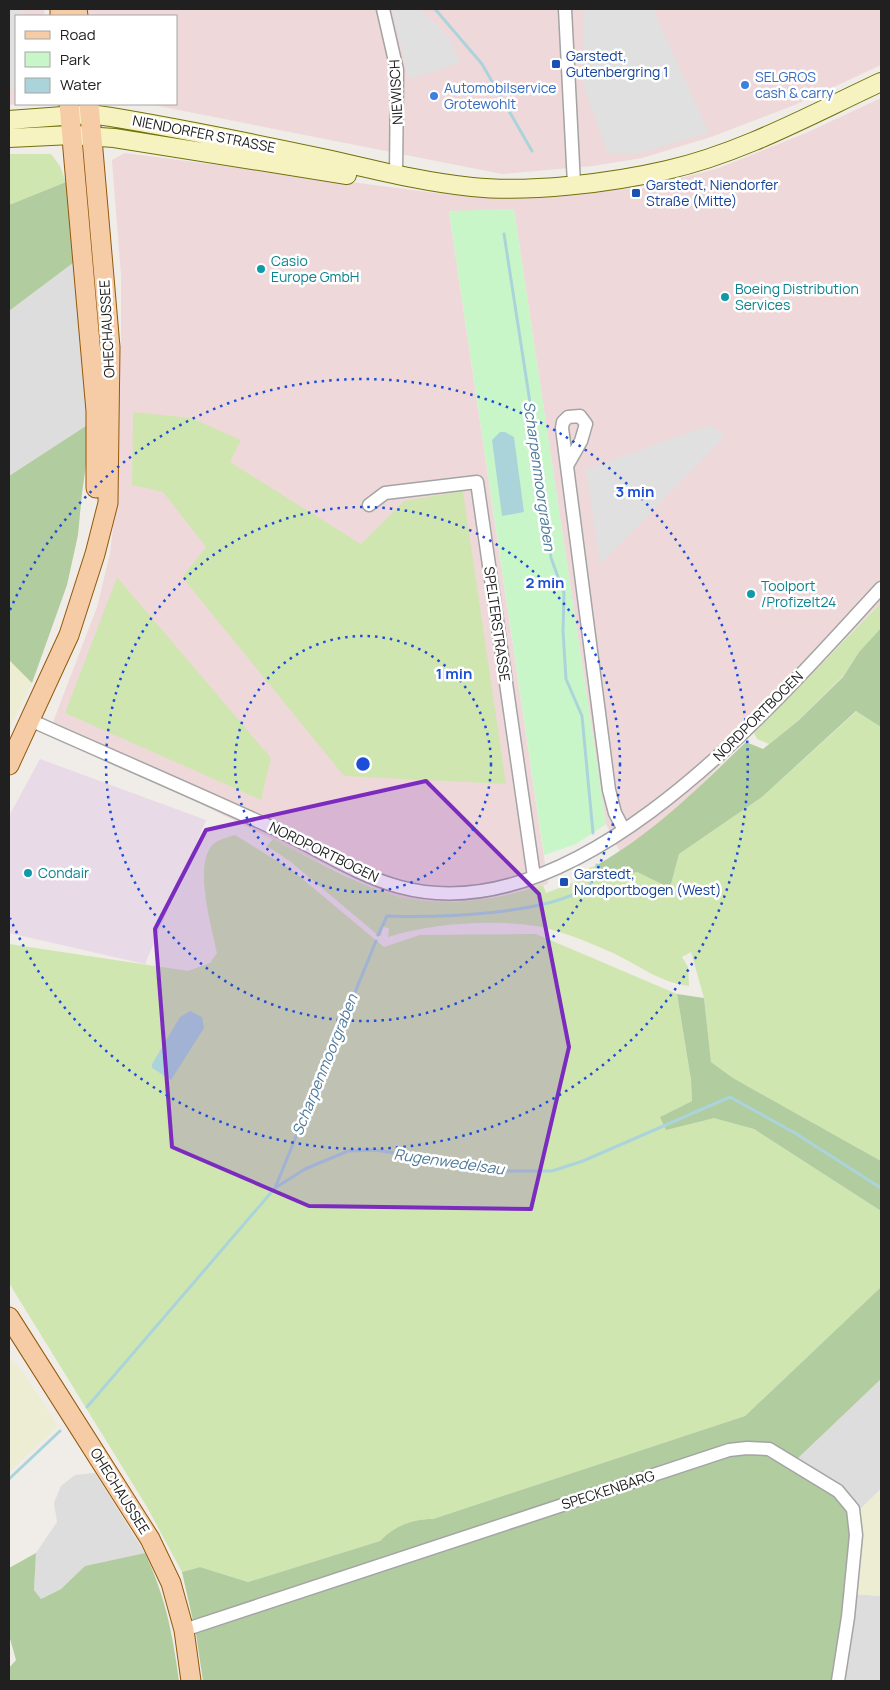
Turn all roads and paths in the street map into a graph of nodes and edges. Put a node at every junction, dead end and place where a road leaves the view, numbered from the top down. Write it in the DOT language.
graph roads {
  1 [pos="383,9"];
  2 [pos="565,9"];
  3 [pos="881,82"];
  4 [pos="70,109"];
  5 [pos="90,109"];
  6 [pos="9,120"];
  7 [pos="72,135"];
  8 [pos="92,136"];
  9 [pos="9,138"];
  10 [pos="396,176"];
  11 [pos="574,184"];
  12 [pos="568,464"];
  13 [pos="369,505"];
  14 [pos="95,554"];
  15 [pos="881,588"];
  16 [pos="30,720"];
  17 [pos="9,765"];
  18 [pos="624,830"];
  19 [pos="534,877"];
  20 [pos="9,1317"];
  21 [pos="184,1630"];
  22 [pos="191,1681"];
  23 [pos="838,1681"];
  1 -- 10 [label="street, NIEWISCH"];
  2 -- 11 [label="street"];
  3 -- 11 [label="main road, NIENDORFER STRASSE"];
  4 -- 5 [label="main road, NIENDORFER STRASSE"];
  4 -- 6 [label="main road, NIENDORFER STRASSE"];
  4 -- 7 [label="main road, OHECHAUSSEE"];
  5 -- 8 [label="main road, OHECHAUSSEE"];
  5 -- 10 [label="main road, NIENDORFER STRASSE"];
  7 -- 8 [label="main road, NIENDORFER STRASSE"];
  7 -- 9 [label="main road, NIENDORFER STRASSE"];
  7 -- 14 [label="main road, OHECHAUSSEE"];
  8 -- 10 [label="main road, NIENDORFER STRASSE"];
  8 -- 14 [label="main road, OHECHAUSSEE"];
  10 -- 11 [label="main road, NIENDORFER STRASSE"];
  12 -- 18 [label="street"];
  13 -- 19 [label="street, SPELTERSTRASSE"];
  14 -- 16 [label="main road, OHECHAUSSEE"];
  15 -- 18 [label="street, NORDPORTBOGEN"];
  16 -- 17 [label="main road, OHECHAUSSEE"];
  16 -- 19 [label="street, NORDPORTBOGEN"];
  18 -- 19 [label="street, NORDPORTBOGEN"];
  20 -- 21 [label="main road, OHECHAUSSEE"];
  21 -- 22 [label="main road, OHECHAUSSEE"];
  21 -- 23 [label="street, SPECKENBARG"];
}
